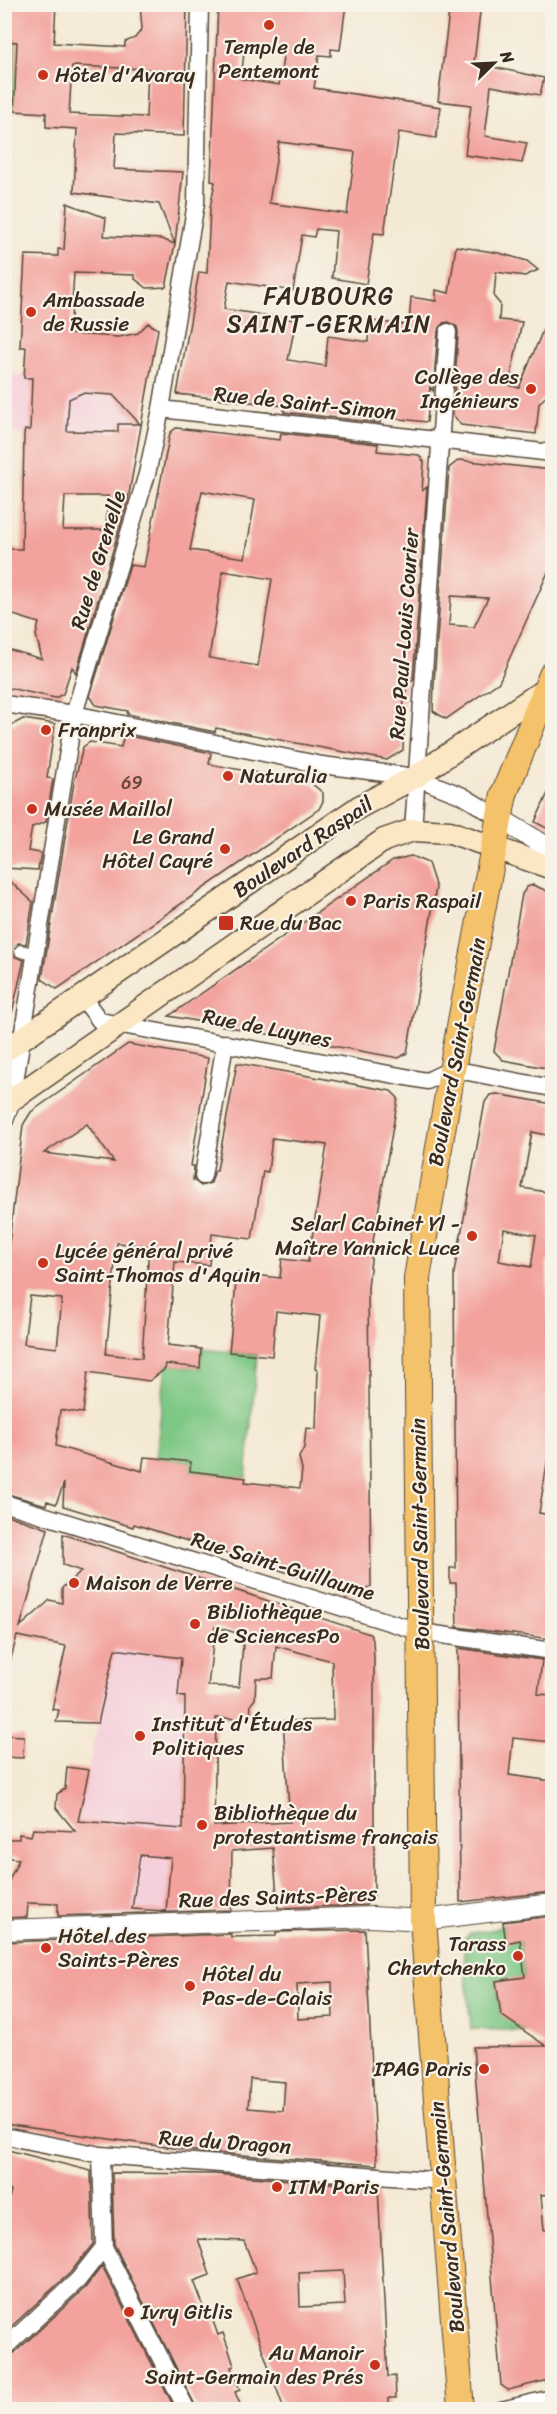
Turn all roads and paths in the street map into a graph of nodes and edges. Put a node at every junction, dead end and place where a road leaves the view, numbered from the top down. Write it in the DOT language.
graph roads {
  1 [pos="200,4"];
  2 [pos="448,332"];
  3 [pos="160,409"];
  4 [pos="440,441"];
  5 [pos="552,453"];
  6 [pos="549,682"];
  7 [pos="4,704"];
  8 [pos="74,714"];
  9 [pos="415,777"];
  10 [pos="499,818"];
  11 [pos="412,830"];
  12 [pos="494,848"];
  13 [pos="552,850"];
  14 [pos="552,868"];
  15 [pos="82,998"];
  16 [pos="120,1024"];
  17 [pos="225,1043"];
  18 [pos="12,1046"];
  19 [pos="452,1069"];
  20 [pos="552,1088"];
  21 [pos="8,1102"];
  22 [pos="4,1123"];
  23 [pos="203,1176"];
  24 [pos="4,1503"];
  25 [pos="421,1632"];
  26 [pos="552,1651"];
  27 [pos="552,1904"];
  28 [pos="423,1920"];
  29 [pos="4,1930"];
  30 [pos="4,2136"];
  31 [pos="101,2155"];
  32 [pos="444,2181"];
  33 [pos="104,2247"];
  34 [pos="4,2348"];
  35 [pos="552,2398"];
  36 [pos="187,2409"];
  37 [pos="461,2409"];
  38 [pos="501,2409"];
  1 -- 3 [label="street, Rue de Grenelle"];
  2 -- 4 [label="street, Rue Paul-Louis Courier"];
  3 -- 4 [label="street, Rue de Saint-Simon"];
  3 -- 8 [label="street, Rue de Grenelle"];
  4 -- 5 [label="street, Rue de Saint-Simon"];
  4 -- 9 [label="street, Rue Paul-Louis Courier"];
  6 -- 9 [label="main road, Boulevard Raspail"];
  6 -- 10 [label="main road, Boulevard Saint-Germain"];
  7 -- 8 [label="street"];
  8 -- 9 [label="street"];
  8 -- 18 [label="street, Rue de Grenelle"];
  9 -- 10 [label="street"];
  9 -- 11 [label="street, Rue Paul-Louis Courier"];
  9 -- 15 [label="main road, Boulevard Raspail"];
  10 -- 12 [label="main road, Boulevard Saint-Germain"];
  10 -- 13 [label="street"];
  11 -- 12 [label="main road, Boulevard Raspail"];
  11 -- 16 [label="main road, Boulevard Raspail"];
  12 -- 14 [label="main road"];
  12 -- 19 [label="main road, Boulevard Saint-Germain"];
  15 -- 16 [label="street, Rue de Luynes"];
  15 -- 18 [label="main road, Boulevard Raspail"];
  16 -- 17 [label="street, Rue de Luynes"];
  16 -- 21 [label="main road, Boulevard Raspail"];
  17 -- 19 [label="street, Rue de Luynes"];
  17 -- 23 [label="street"];
  18 -- 21 [label="street, Rue de Grenelle"];
  19 -- 20 [label="street"];
  19 -- 25 [label="main road, Boulevard Saint-Germain"];
  21 -- 22 [label="street, Rue de Grenelle"];
  24 -- 25 [label="street, Rue Saint-Guillaume"];
  25 -- 26 [label="street, Rue Saint-Guillaume"];
  25 -- 28 [label="main road, Boulevard Saint-Germain"];
  27 -- 28 [label="street, Rue des Saints-Pères"];
  28 -- 29 [label="street, Rue des Saints-Pères"];
  28 -- 32 [label="main road, Boulevard Saint-Germain"];
  30 -- 31 [label="street, Rue du Dragon"];
  31 -- 32 [label="street, Rue du Dragon"];
  31 -- 33 [label="street"];
  32 -- 37 [label="main road, Boulevard Saint-Germain"];
  33 -- 34 [label="street"];
  33 -- 36 [label="street"];
  35 -- 38 [label="street"];
}
